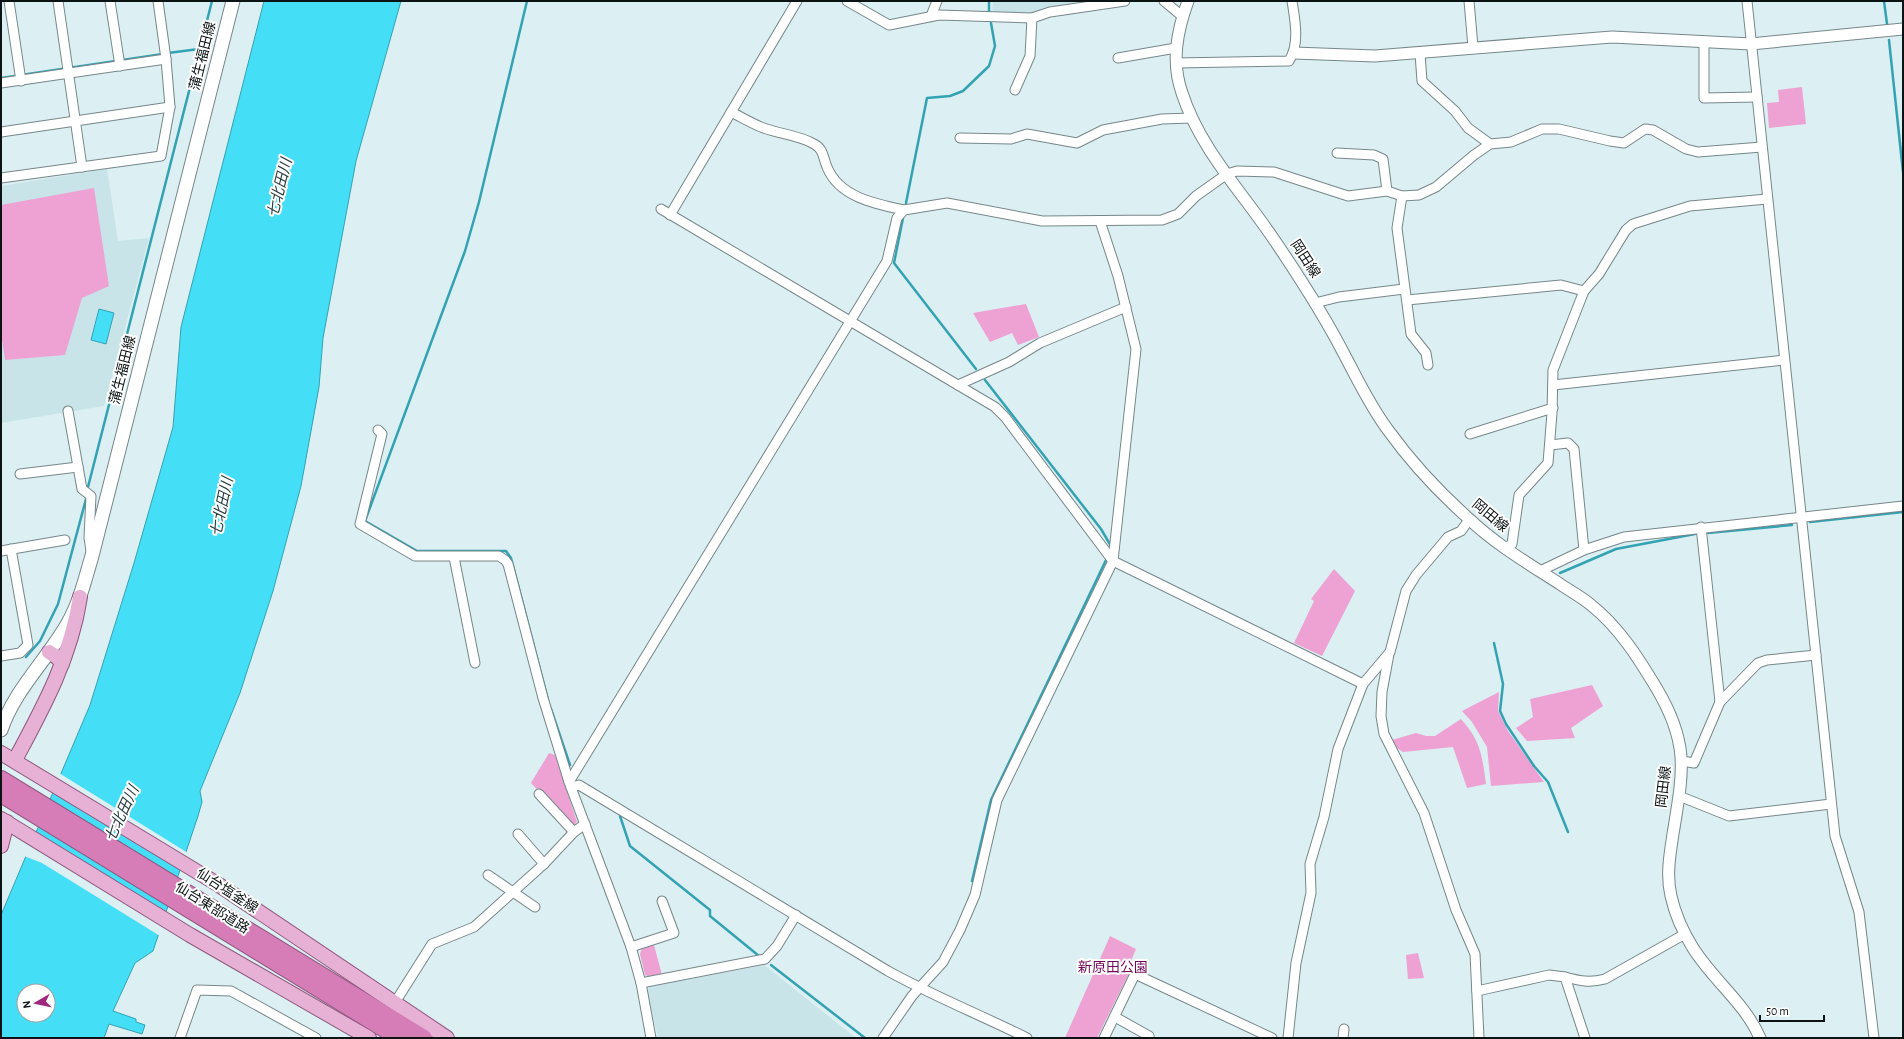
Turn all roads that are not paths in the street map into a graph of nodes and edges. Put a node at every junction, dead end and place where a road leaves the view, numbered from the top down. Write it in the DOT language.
graph roads {
  1 [pos="9,1"];
  2 [pos="58,1"];
  3 [pos="110,1"];
  4 [pos="158,1"];
  5 [pos="233,1"];
  6 [pos="797,1"];
  7 [pos="847,1"];
  8 [pos="937,1"];
  9 [pos="1125,1"];
  10 [pos="1164,1"];
  11 [pos="1188,1"];
  12 [pos="1292,1"];
  13 [pos="1469,1"];
  14 [pos="1747,1"];
  15 [pos="932,16"];
  16 [pos="1182,16"];
  17 [pos="1032,18"];
  18 [pos="1903,29"];
  19 [pos="1704,41"];
  20 [pos="1751,44"];
  21 [pos="1473,47"];
  22 [pos="1176,48"];
  23 [pos="1294,53"];
  24 [pos="1420,53"];
  25 [pos="166,56"];
  26 [pos="1118,58"];
  27 [pos="120,62"];
  28 [pos="1176,63"];
  29 [pos="68,70"];
  30 [pos="20,77"];
  31 [pos="1,84"];
  32 [pos="1015,90"];
  33 [pos="1757,97"];
  34 [pos="170,107"];
  35 [pos="731,112"];
  36 [pos="1192,118"];
  37 [pos="75,121"];
  38 [pos="1,132"];
  39 [pos="960,138"];
  40 [pos="1490,144"];
  41 [pos="1762,147"];
  42 [pos="1337,153"];
  43 [pos="82,167"];
  44 [pos="1227,174"];
  45 [pos="1,178"];
  46 [pos="1387,191"];
  47 [pos="1402,196"];
  48 [pos="1768,199"];
  49 [pos="661,209"];
  50 [pos="904,210"];
  51 [pos="670,215"];
  52 [pos="1100,221"];
  53 [pos="1404,289"];
  54 [pos="1584,291"];
  55 [pos="1407,300"];
  56 [pos="1315,303"];
  57 [pos="1126,307"];
  58 [pos="850,322"];
  59 [pos="1784,360"];
  60 [pos="1428,365"];
  61 [pos="958,385"];
  62 [pos="1553,385"];
  63 [pos="1553,408"];
  64 [pos="68,411"];
  65 [pos="378,430"];
  66 [pos="1470,434"];
  67 [pos="1550,445"];
  68 [pos="78,467"];
  69 [pos="20,474"];
  70 [pos="1903,506"];
  71 [pos="1801,517"];
  72 [pos="1469,520"];
  73 [pos="1701,527"];
  74 [pos="65,540"];
  75 [pos="1505,548"];
  76 [pos="11,549"];
  77 [pos="1,550"];
  78 [pos="1584,550"];
  79 [pos="92,556"];
  80 [pos="454,557"];
  81 [pos="1113,562"];
  82 [pos="1540,571"];
  83 [pos="80,597"];
  84 [pos="49,652"];
  85 [pos="1390,652"];
  86 [pos="1816,655"];
  87 [pos="1,656"];
  88 [pos="475,663"];
  89 [pos="62,664"];
  90 [pos="1363,684"];
  91 [pos="1720,702"];
  92 [pos="1,730"];
  93 [pos="1,753"];
  94 [pos="15,760"];
  95 [pos="1682,761"];
  96 [pos="1,779"];
  97 [pos="570,784"];
  98 [pos="1,794"];
  99 [pos="539,794"];
  100 [pos="1679,796"];
  101 [pos="1832,804"];
  102 [pos="4,821"];
  103 [pos="585,824"];
  104 [pos="574,832"];
  105 [pos="518,834"];
  106 [pos="1,846"];
  107 [pos="544,864"];
  108 [pos="488,875"];
  109 [pos="513,892"];
  110 [pos="662,901"];
  111 [pos="535,907"];
  112 [pos="796,915"];
  113 [pos="1685,934"];
  114 [pos="631,947"];
  115 [pos="1565,977"];
  116 [pos="641,983"];
  117 [pos="920,988"];
  118 [pos="1477,991"];
  119 [pos="394,1004"];
  120 [pos="1115,1017"];
  121 [pos="1150,1037"];
  122 [pos="1268,1037"];
  123 [pos="180,1038"];
  124 [pos="316,1038"];
  125 [pos="369,1038"];
  126 [pos="399,1038"];
  127 [pos="424,1038"];
  128 [pos="447,1038"];
  129 [pos="651,1038"];
  130 [pos="884,1038"];
  131 [pos="1027,1038"];
  132 [pos="1104,1038"];
  133 [pos="1288,1038"];
  134 [pos="1479,1038"];
  135 [pos="1585,1038"];
  136 [pos="1760,1038"];
  137 [pos="1874,1038"];
  1 -- 30 [label="street"];
  2 -- 29 [label="street"];
  3 -- 27 [label="street"];
  4 -- 25 [label="street"];
  5 -- 79 [label="main road, 蒲生福田線"];
  6 -- 35 [label="street"];
  7 -- 15 [label="street"];
  8 -- 15 [label="street"];
  9 -- 17 [label="street"];
  10 -- 16 [label="street"];
  11 -- 16 [label="street, 岡田線"];
  12 -- 23 [label="street"];
  13 -- 21 [label="street"];
  14 -- 20 [label="street"];
  15 -- 17 [label="street"];
  16 -- 22 [label="street, 岡田線"];
  17 -- 32 [label="street"];
  18 -- 20 [label="street"];
  19 -- 20 [label="street"];
  19 -- 21 [label="street"];
  19 -- 33 [label="street"];
  20 -- 33 [label="street"];
  21 -- 24 [label="street"];
  22 -- 26 [label="street"];
  22 -- 28 [label="street, 岡田線"];
  23 -- 24 [label="street"];
  23 -- 28 [label="street"];
  24 -- 40 [label="street"];
  25 -- 27 [label="street"];
  25 -- 34 [label="street"];
  27 -- 29 [label="street"];
  28 -- 36 [label="street, 岡田線"];
  29 -- 30 [label="street"];
  29 -- 37 [label="street"];
  30 -- 31 [label="street"];
  33 -- 41 [label="street"];
  34 -- 37 [label="street"];
  34 -- 43 [label="street"];
  35 -- 50 [label="street"];
  35 -- 51 [label="street"];
  36 -- 39 [label="street"];
  36 -- 44 [label="street, 岡田線"];
  37 -- 38 [label="street"];
  37 -- 43 [label="street"];
  40 -- 41 [label="street"];
  40 -- 47 [label="street"];
  41 -- 48 [label="street"];
  42 -- 46 [label="street"];
  43 -- 45 [label="street"];
  44 -- 46 [label="street"];
  44 -- 52 [label="street"];
  44 -- 56 [label="street, 岡田線"];
  46 -- 47 [label="street"];
  47 -- 53 [label="street"];
  48 -- 54 [label="street"];
  48 -- 59 [label="street"];
  49 -- 51 [label="street"];
  50 -- 52 [label="street"];
  50 -- 58 [label="street"];
  51 -- 58 [label="street"];
  52 -- 57 [label="street"];
  53 -- 55 [label="street"];
  53 -- 56 [label="street"];
  54 -- 55 [label="street"];
  54 -- 62 [label="street"];
  55 -- 60 [label="street"];
  56 -- 72 [label="street, 岡田線"];
  57 -- 61 [label="street"];
  57 -- 81 [label="street"];
  58 -- 61 [label="street"];
  58 -- 97 [label="street"];
  59 -- 62 [label="street"];
  59 -- 71 [label="street"];
  61 -- 81 [label="street"];
  62 -- 63 [label="street"];
  63 -- 66 [label="street"];
  63 -- 67 [label="street"];
  64 -- 68 [label="street"];
  65 -- 80 [label="street"];
  67 -- 75 [label="street"];
  67 -- 78 [label="street"];
  68 -- 69 [label="street"];
  68 -- 79 [label="street"];
  70 -- 71 [label="street"];
  71 -- 73 [label="street"];
  71 -- 86 [label="street"];
  72 -- 75 [label="street, 岡田線"];
  72 -- 85 [label="street"];
  73 -- 78 [label="street"];
  73 -- 91 [label="street"];
  74 -- 76 [label="street"];
  75 -- 82 [label="street, 岡田線"];
  76 -- 77 [label="street"];
  76 -- 87 [label="street"];
  78 -- 82 [label="street"];
  79 -- 83 [label="main road, 蒲生福田線"];
  80 -- 88 [label="street"];
  80 -- 97 [label="street"];
  81 -- 90 [label="street"];
  81 -- 117 [label="street"];
  82 -- 95 [label="street, 岡田線"];
  83 -- 84 [label="main road, 蒲生福田線"];
  83 -- 89 [label="main road"];
  84 -- 89 [label="main road"];
  84 -- 92 [label="main road, 蒲生福田線"];
  85 -- 90 [label="street"];
  85 -- 118 [label="street"];
  86 -- 91 [label="street"];
  86 -- 101 [label="street"];
  89 -- 94 [label="main road"];
  90 -- 133 [label="street"];
  91 -- 95 [label="street"];
  93 -- 94 [label="main road, 仙台塩釜線"];
  94 -- 119 [label="main road, 仙台塩釜線"];
  95 -- 100 [label="street, 岡田線"];
  96 -- 127 [label="highway, 仙台東部道路"];
  97 -- 103 [label="street"];
  97 -- 112 [label="street"];
  98 -- 126 [label="highway, 仙台東部道路"];
  99 -- 104 [label="street"];
  100 -- 101 [label="street"];
  100 -- 113 [label="street, 岡田線"];
  101 -- 137 [label="street"];
  102 -- 106 [label="main road"];
  102 -- 125 [label="main road"];
  103 -- 104 [label="street"];
  103 -- 114 [label="street"];
  104 -- 107 [label="street"];
  105 -- 107 [label="street"];
  107 -- 109 [label="street"];
  108 -- 109 [label="street"];
  109 -- 111 [label="street"];
  109 -- 119 [label="street"];
  110 -- 114 [label="street"];
  112 -- 116 [label="street"];
  112 -- 117 [label="street"];
  113 -- 115 [label="street"];
  113 -- 136 [label="street, 岡田線"];
  114 -- 116 [label="street"];
  115 -- 118 [label="street"];
  115 -- 135 [label="street"];
  116 -- 129 [label="street"];
  117 -- 130 [label="street"];
  117 -- 131 [label="street"];
  118 -- 134 [label="street"];
  119 -- 128 [label="main road, 仙台塩釜線"];
  120 -- 121 [label="street"];
  120 -- 122 [label="street"];
  120 -- 132 [label="street"];
  123 -- 124 [label="street"];
}
